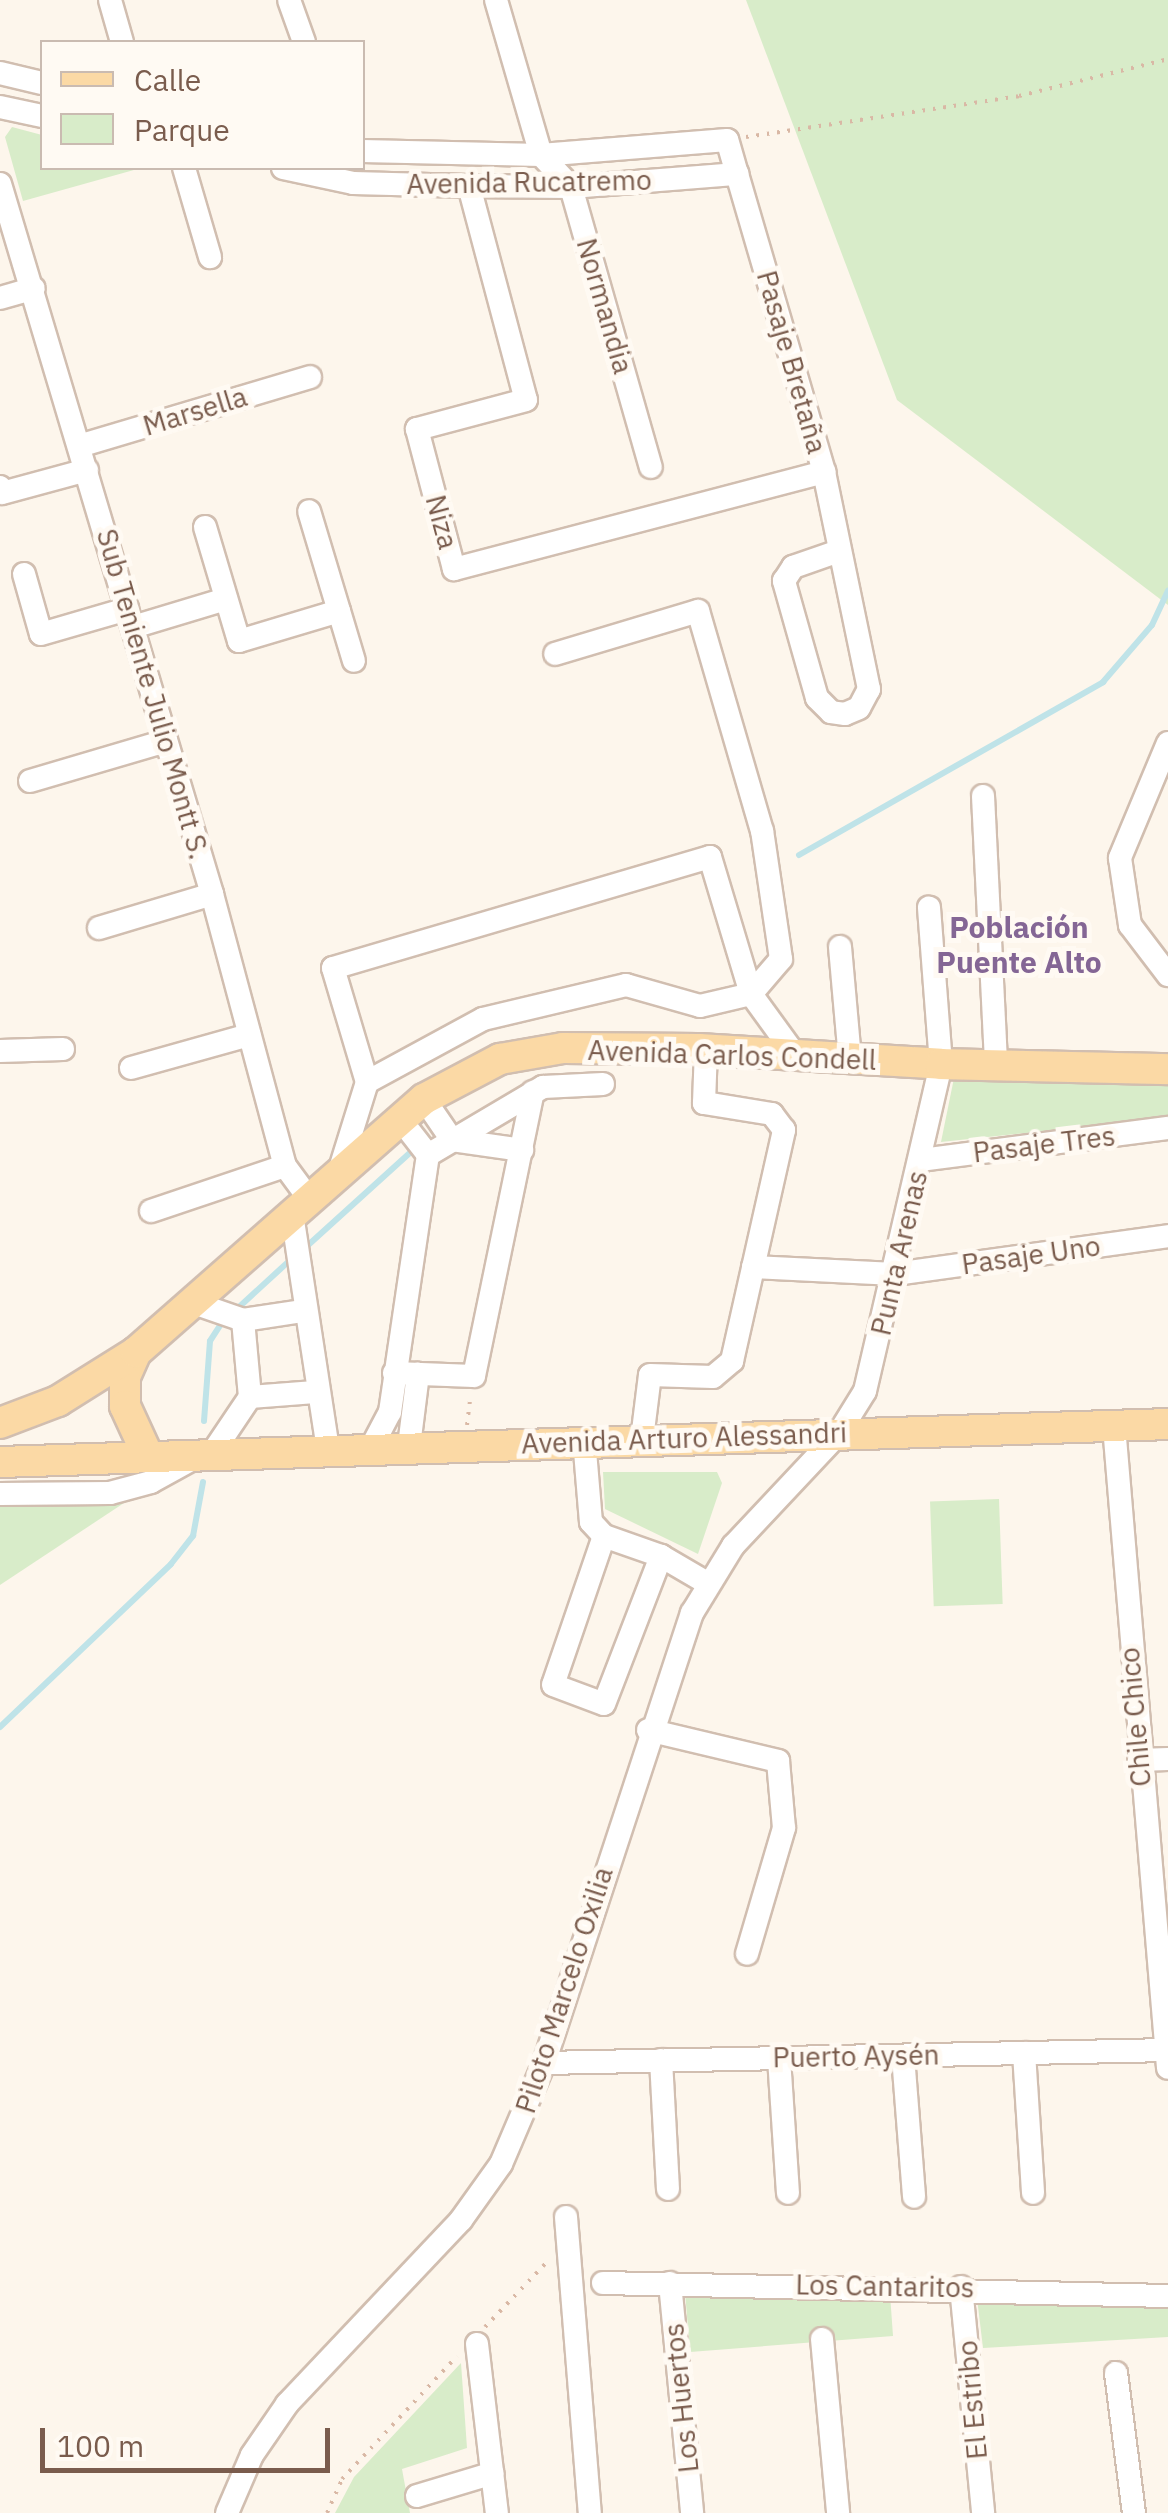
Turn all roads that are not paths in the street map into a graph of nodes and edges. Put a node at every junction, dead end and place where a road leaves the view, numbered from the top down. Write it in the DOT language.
graph roads {
  1 [pos="110,0"];
  2 [pos="289,0"];
  3 [pos="496,0"];
  4 [pos="121,40"];
  5 [pos="303,40"];
  6 [pos="0,73"];
  7 [pos="40,82"];
  8 [pos="0,107"];
  9 [pos="40,116"];
  10 [pos="365,150"];
  11 [pos="542,155"];
  12 [pos="185,170"];
  13 [pos="301,170"];
  14 [pos="737,174"];
  15 [pos="350,175"];
  16 [pos="0,184"];
  17 [pos="469,186"];
  18 [pos="571,187"];
  19 [pos="210,257"];
  20 [pos="34,288"];
  21 [pos="0,298"];
  22 [pos="310,377"];
  23 [pos="79,446"];
  24 [pos="651,467"];
  25 [pos="87,470"];
  26 [pos="824,472"];
  27 [pos="0,487"];
  28 [pos="309,511"];
  29 [pos="204,527"];
  30 [pos="839,550"];
  31 [pos="24,574"];
  32 [pos="226,599"];
  33 [pos="339,611"];
  34 [pos="130,618"];
  35 [pos="555,654"];
  36 [pos="354,661"];
  37 [pos="166,741"];
  38 [pos="1168,743"];
  39 [pos="30,782"];
  40 [pos="983,796"];
  41 [pos="212,894"];
  42 [pos="929,907"];
  43 [pos="99,928"];
  44 [pos="840,947"];
  45 [pos="1168,975"];
  46 [pos="750,994"];
  47 [pos="249,1035"];
  48 [pos="63,1049"];
  49 [pos="706,1049"];
  50 [pos="0,1051"];
  51 [pos="796,1056"];
  52 [pos="850,1059"];
  53 [pos="941,1064"];
  54 [pos="996,1066"];
  55 [pos="130,1068"];
  56 [pos="1168,1069"];
  57 [pos="367,1082"];
  58 [pos="603,1084"];
  59 [pos="533,1092"];
  60 [pos="424,1099"];
  61 [pos="400,1119"];
  62 [pos="1168,1128"];
  63 [pos="452,1140"];
  64 [pos="522,1150"];
  65 [pos="428,1155"];
  66 [pos="920,1160"];
  67 [pos="285,1166"];
  68 [pos="340,1172"];
  69 [pos="301,1207"];
  70 [pos="152,1210"];
  71 [pos="1168,1236"];
  72 [pos="753,1267"];
  73 [pos="895,1274"];
  74 [pos="194,1303"];
  75 [pos="303,1311"];
  76 [pos="243,1320"];
  77 [pos="136,1352"];
  78 [pos="406,1373"];
  79 [pos="315,1392"];
  80 [pos="250,1396"];
  81 [pos="0,1423"];
  82 [pos="1168,1424"];
  83 [pos="1114,1426"];
  84 [pos="839,1434"];
  85 [pos="642,1438"];
  86 [pos="584,1439"];
  87 [pos="409,1446"];
  88 [pos="371,1448"];
  89 [pos="328,1450"];
  90 [pos="205,1455"];
  91 [pos="148,1456"];
  92 [pos="0,1462"];
  93 [pos="0,1494"];
  94 [pos="604,1536"];
  95 [pos="661,1556"];
  96 [pos="707,1583"];
  97 [pos="648,1730"];
  98 [pos="1168,1759"];
  99 [pos="1139,1760"];
  100 [pos="747,1954"];
  101 [pos="1024,2053"];
  102 [pos="902,2056"];
  103 [pos="1167,2056"];
  104 [pos="779,2058"];
  105 [pos="661,2060"];
  106 [pos="544,2063"];
  107 [pos="668,2189"];
  108 [pos="788,2193"];
  109 [pos="1034,2194"];
  110 [pos="914,2197"];
  111 [pos="566,2216"];
  112 [pos="603,2282"];
  113 [pos="670,2283"];
  114 [pos="962,2287"];
  115 [pos="1168,2296"];
  116 [pos="822,2339"];
  117 [pos="471,2344"];
  118 [pos="1116,2372"];
  119 [pos="492,2473"];
  120 [pos="416,2496"];
  121 [pos="227,2513"];
  122 [pos="498,2513"];
  123 [pos="590,2513"];
  124 [pos="692,2513"];
  125 [pos="838,2513"];
  126 [pos="983,2513"];
  127 [pos="1134,2513"];
  1 -- 4 [label="street"];
  2 -- 5 [label="street"];
  3 -- 11 [label="street"];
  6 -- 7 [label="street"];
  8 -- 9 [label="street"];
  10 -- 11 [label="street, Avenida Rucatremo"];
  11 -- 14 [label="street, Avenida Rucatremo"];
  11 -- 18 [label="street, Normandia"];
  12 -- 19 [label="street"];
  13 -- 15 [label="street, Avenida Rucatremo"];
  14 -- 18 [label="street, Avenida Rucatremo"];
  14 -- 26 [label="street, Pasaje Bretaña"];
  15 -- 17 [label="street, Avenida Rucatremo"];
  16 -- 20 [label="street, Sub Teniente Julio Montt S."];
  17 -- 18 [label="street, Avenida Rucatremo"];
  17 -- 26 [label="street, Niza"];
  18 -- 24 [label="street, Normandia"];
  20 -- 21 [label="street"];
  20 -- 23 [label="street, Sub Teniente Julio Montt S."];
  22 -- 23 [label="street, Marsella"];
  23 -- 25 [label="street, Sub Teniente Julio Montt S."];
  25 -- 27 [label="street"];
  25 -- 34 [label="street, Sub Teniente Julio Montt S."];
  26 -- 30 [label="street, Pasaje Bretaña"];
  28 -- 33 [label="street"];
  29 -- 32 [label="street"];
  30 -- 30 [label="street, Pasaje Bretaña"];
  31 -- 34 [label="street"];
  32 -- 33 [label="street"];
  32 -- 34 [label="street"];
  33 -- 36 [label="street"];
  34 -- 37 [label="street, Sub Teniente Julio Montt S."];
  35 -- 46 [label="street"];
  37 -- 39 [label="street"];
  37 -- 41 [label="street, Sub Teniente Julio Montt S."];
  38 -- 45 [label="street"];
  40 -- 54 [label="street"];
  41 -- 43 [label="street"];
  41 -- 47 [label="street, Sub Teniente Julio Montt S."];
  42 -- 53 [label="street, Punta Arenas"];
  44 -- 52 [label="street"];
  46 -- 51 [label="street"];
  46 -- 57 [label="street"];
  46 -- 57 [label="street"];
  47 -- 55 [label="street"];
  47 -- 67 [label="street, Sub Teniente Julio Montt S."];
  48 -- 50 [label="street"];
  49 -- 51 [label="main road, Avenida Carlos Condell"];
  49 -- 60 [label="main road, Avenida Carlos Condell"];
  49 -- 72 [label="street"];
  51 -- 52 [label="main road, Avenida Carlos Condell"];
  52 -- 53 [label="main road, Avenida Carlos Condell"];
  53 -- 54 [label="main road, Avenida Carlos Condell"];
  53 -- 66 [label="street, Punta Arenas"];
  54 -- 56 [label="main road, Avenida Carlos Condell"];
  57 -- 68 [label="street"];
  58 -- 59 [label="street"];
  59 -- 63 [label="street"];
  59 -- 64 [label="street"];
  60 -- 61 [label="main road, Avenida Carlos Condell"];
  60 -- 63 [label="street"];
  61 -- 65 [label="street"];
  61 -- 68 [label="main road, Avenida Carlos Condell"];
  62 -- 66 [label="street, Pasaje Tres"];
  63 -- 64 [label="street"];
  63 -- 65 [label="street"];
  64 -- 78 [label="street"];
  65 -- 78 [label="street"];
  66 -- 73 [label="street, Punta Arenas"];
  67 -- 69 [label="street, Sub Teniente Julio Montt S."];
  67 -- 70 [label="street"];
  68 -- 69 [label="main road, Avenida Carlos Condell"];
  69 -- 74 [label="main road, Avenida Carlos Condell"];
  69 -- 75 [label="street"];
  71 -- 73 [label="street, Pasaje Uno"];
  72 -- 73 [label="street, Pasaje Uno"];
  72 -- 85 [label="street"];
  73 -- 84 [label="street, Punta Arenas"];
  74 -- 76 [label="street"];
  74 -- 77 [label="main road, Avenida Carlos Condell"];
  75 -- 76 [label="street"];
  75 -- 79 [label="street"];
  76 -- 80 [label="street"];
  77 -- 81 [label="main road, Avenida Carlos Condell"];
  77 -- 91 [label="main road"];
  78 -- 87 [label="street"];
  78 -- 88 [label="street"];
  79 -- 80 [label="street"];
  79 -- 89 [label="street"];
  80 -- 90 [label="street"];
  82 -- 83 [label="main road, Avenida Arturo Alessandri"];
  83 -- 84 [label="main road, Avenida Arturo Alessandri"];
  83 -- 99 [label="street, Chile Chico"];
  84 -- 85 [label="main road, Avenida Arturo Alessandri"];
  84 -- 96 [label="street, Piloto Marcelo Oxilia"];
  85 -- 86 [label="main road, Avenida Arturo Alessandri"];
  86 -- 87 [label="main road, Avenida Arturo Alessandri"];
  86 -- 94 [label="street"];
  87 -- 88 [label="main road, Avenida Arturo Alessandri"];
  88 -- 89 [label="main road, Avenida Arturo Alessandri"];
  89 -- 90 [label="main road, Avenida Arturo Alessandri"];
  90 -- 91 [label="main road, Avenida Arturo Alessandri"];
  90 -- 93 [label="street, Avenida Arturo Alessandri"];
  91 -- 92 [label="main road, Avenida Arturo Alessandri"];
  94 -- 95 [label="street"];
  94 -- 95 [label="street"];
  95 -- 96 [label="street"];
  96 -- 97 [label="street, Piloto Marcelo Oxilia"];
  97 -- 100 [label="street"];
  97 -- 106 [label="street, Piloto Marcelo Oxilia"];
  98 -- 99 [label="street"];
  99 -- 103 [label="street, Chile Chico"];
  101 -- 102 [label="street, Puerto Aysén"];
  101 -- 103 [label="street, Puerto Aysén"];
  101 -- 109 [label="street"];
  102 -- 104 [label="street, Puerto Aysén"];
  102 -- 110 [label="street"];
  104 -- 105 [label="street, Puerto Aysén"];
  104 -- 108 [label="street"];
  105 -- 106 [label="street, Puerto Aysén"];
  105 -- 107 [label="street"];
  106 -- 121 [label="street, Piloto Marcelo Oxilia"];
  111 -- 123 [label="street"];
  112 -- 113 [label="street, Los Cantaritos"];
  113 -- 114 [label="street, Los Cantaritos"];
  113 -- 124 [label="street, Los Huertos"];
  114 -- 115 [label="street, Los Cantaritos"];
  114 -- 126 [label="street, El Estribo"];
  116 -- 125 [label="street"];
  117 -- 119 [label="street"];
  118 -- 127 [label="street"];
  119 -- 120 [label="street"];
  119 -- 122 [label="street"];
}
